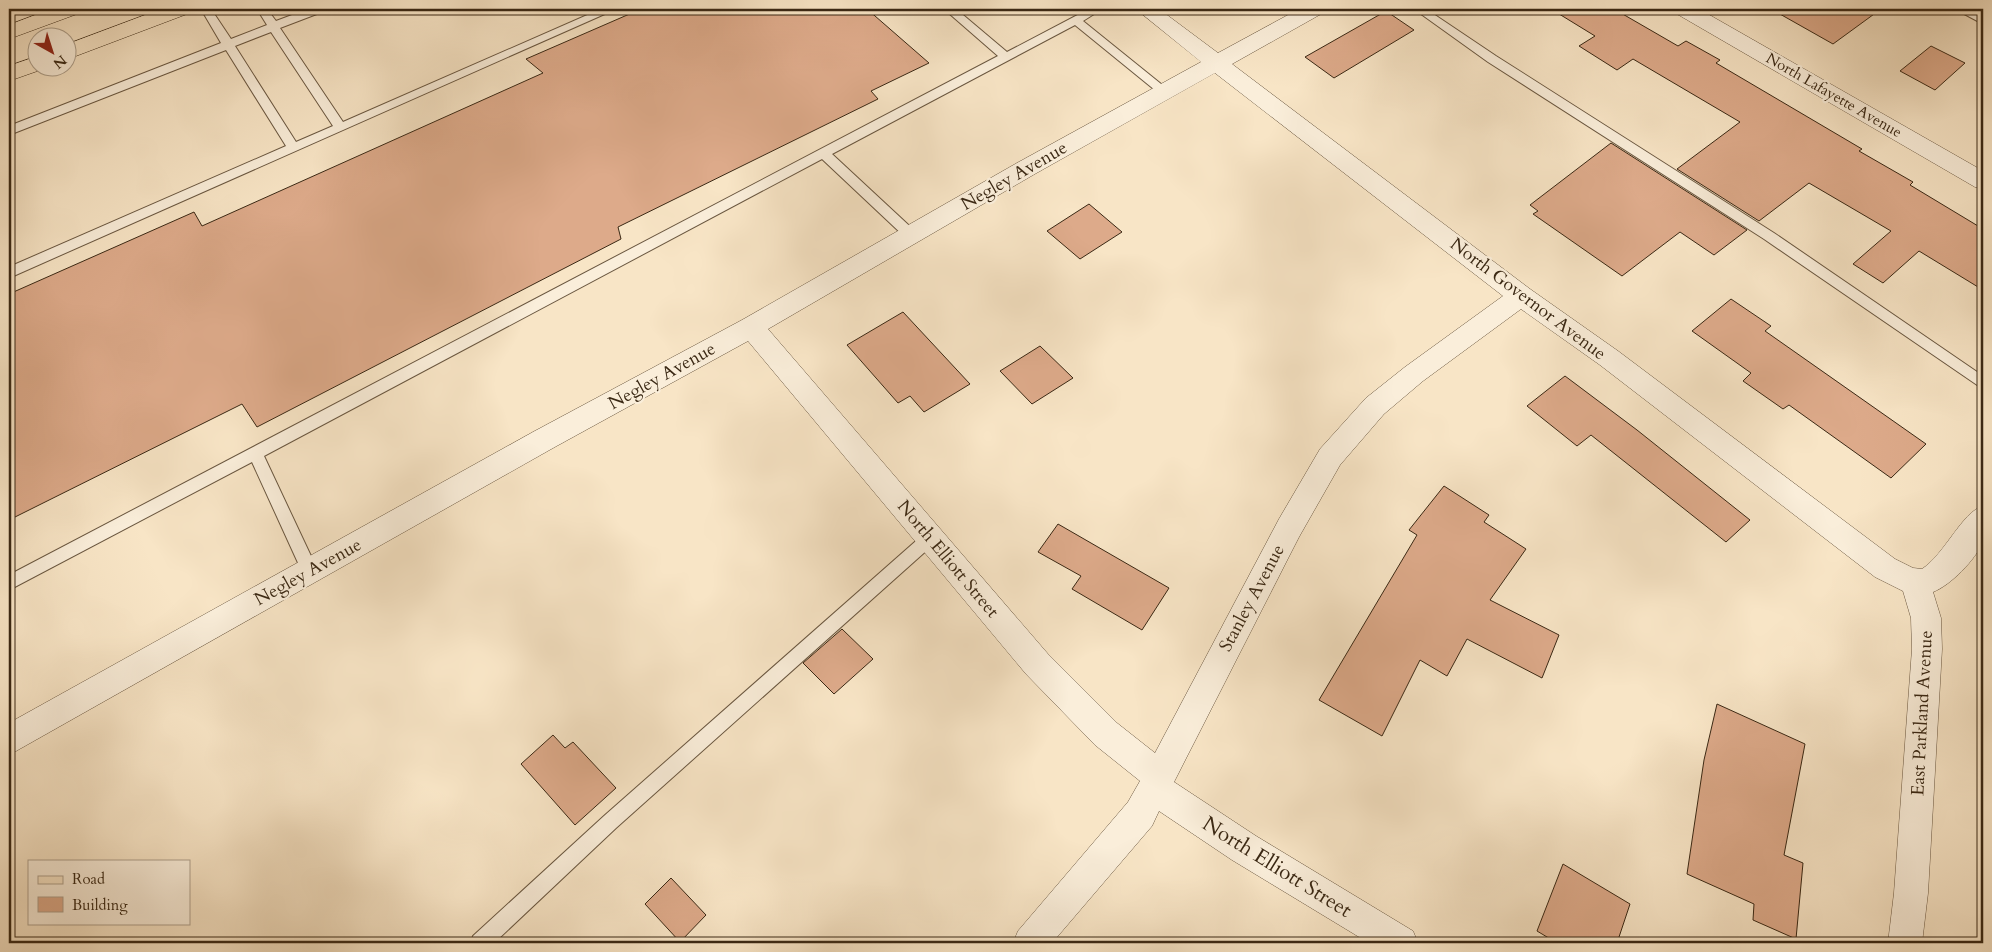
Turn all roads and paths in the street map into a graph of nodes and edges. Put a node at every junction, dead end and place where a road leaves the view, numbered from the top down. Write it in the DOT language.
graph roads {
  1 [pos="70,9"];
  2 [pos="180,9"];
  3 [pos="206,9"];
  4 [pos="262,9"];
  5 [pos="318,9"];
  6 [pos="610,9"];
  7 [pos="949,9"];
  8 [pos="1097,9"];
  9 [pos="1146,9"];
  10 [pos="1314,9"];
  11 [pos="1419,9"];
  12 [pos="1684,9"];
  13 [pos="1961,9"];
  14 [pos="1075,20"];
  15 [pos="1983,20"];
  16 [pos="273,26"];
  17 [pos="9,31"];
  18 [pos="228,44"];
  19 [pos="78,48"];
  20 [pos="1005,56"];
  21 [pos="1216,64"];
  22 [pos="28,67"];
  23 [pos="9,74"];
  24 [pos="1165,92"];
  25 [pos="340,127"];
  26 [pos="9,131"];
  27 [pos="293,148"];
  28 [pos="823,153"];
  29 [pos="1983,181"];
  30 [pos="911,235"];
  31 [pos="9,273"];
  32 [pos="1521,296"];
  33 [pos="751,327"];
  34 [pos="1983,383"];
  35 [pos="255,453"];
  36 [pos="1983,518"];
  37 [pos="930,538"];
  38 [pos="310,571"];
  39 [pos="1915,582"];
  40 [pos="9,583"];
  41 [pos="9,740"];
  42 [pos="1157,782"];
  43 [pos="480,943"];
  44 [pos="1030,943"];
  45 [pos="1401,943"];
  46 [pos="1905,943"];
  1 -- 17 [label="main road"];
  2 -- 19 [label="main road"];
  3 -- 18 [label="lane"];
  4 -- 16 [label="lane"];
  5 -- 16 [label="lane"];
  6 -- 25 [label="lane"];
  7 -- 20 [label="lane"];
  8 -- 14 [label="lane"];
  9 -- 21 [label="street, North Governor Avenue"];
  10 -- 21 [label="street, Negley Avenue"];
  11 -- 34 [label="lane"];
  12 -- 29 [label="street, North Lafayette Avenue"];
  13 -- 15 [label="lane"];
  14 -- 20 [label="lane"];
  14 -- 24 [label="lane"];
  16 -- 18 [label="lane"];
  16 -- 25 [label="lane"];
  18 -- 26 [label="lane"];
  18 -- 27 [label="lane"];
  20 -- 28 [label="lane"];
  21 -- 24 [label="street, Negley Avenue"];
  21 -- 32 [label="street, North Governor Avenue"];
  22 -- 23 [label="main road"];
  24 -- 30 [label="street, Negley Avenue"];
  25 -- 27 [label="lane"];
  27 -- 31 [label="lane"];
  28 -- 30 [label="lane"];
  28 -- 35 [label="lane"];
  30 -- 33 [label="street, Negley Avenue"];
  32 -- 39 [label="street, North Governor Avenue"];
  32 -- 42 [label="street, Stanley Avenue"];
  33 -- 37 [label="street, North Elliott Street"];
  33 -- 38 [label="street, Negley Avenue"];
  35 -- 38 [label="lane"];
  35 -- 40 [label="lane"];
  36 -- 39 [label="street"];
  37 -- 42 [label="street, North Elliott Street"];
  37 -- 43 [label="lane"];
  38 -- 41 [label="street, Negley Avenue"];
  39 -- 46 [label="street, East Parkland Avenue"];
  42 -- 44 [label="street, Stanley Avenue"];
  42 -- 45 [label="street, North Elliott Street"];
}
